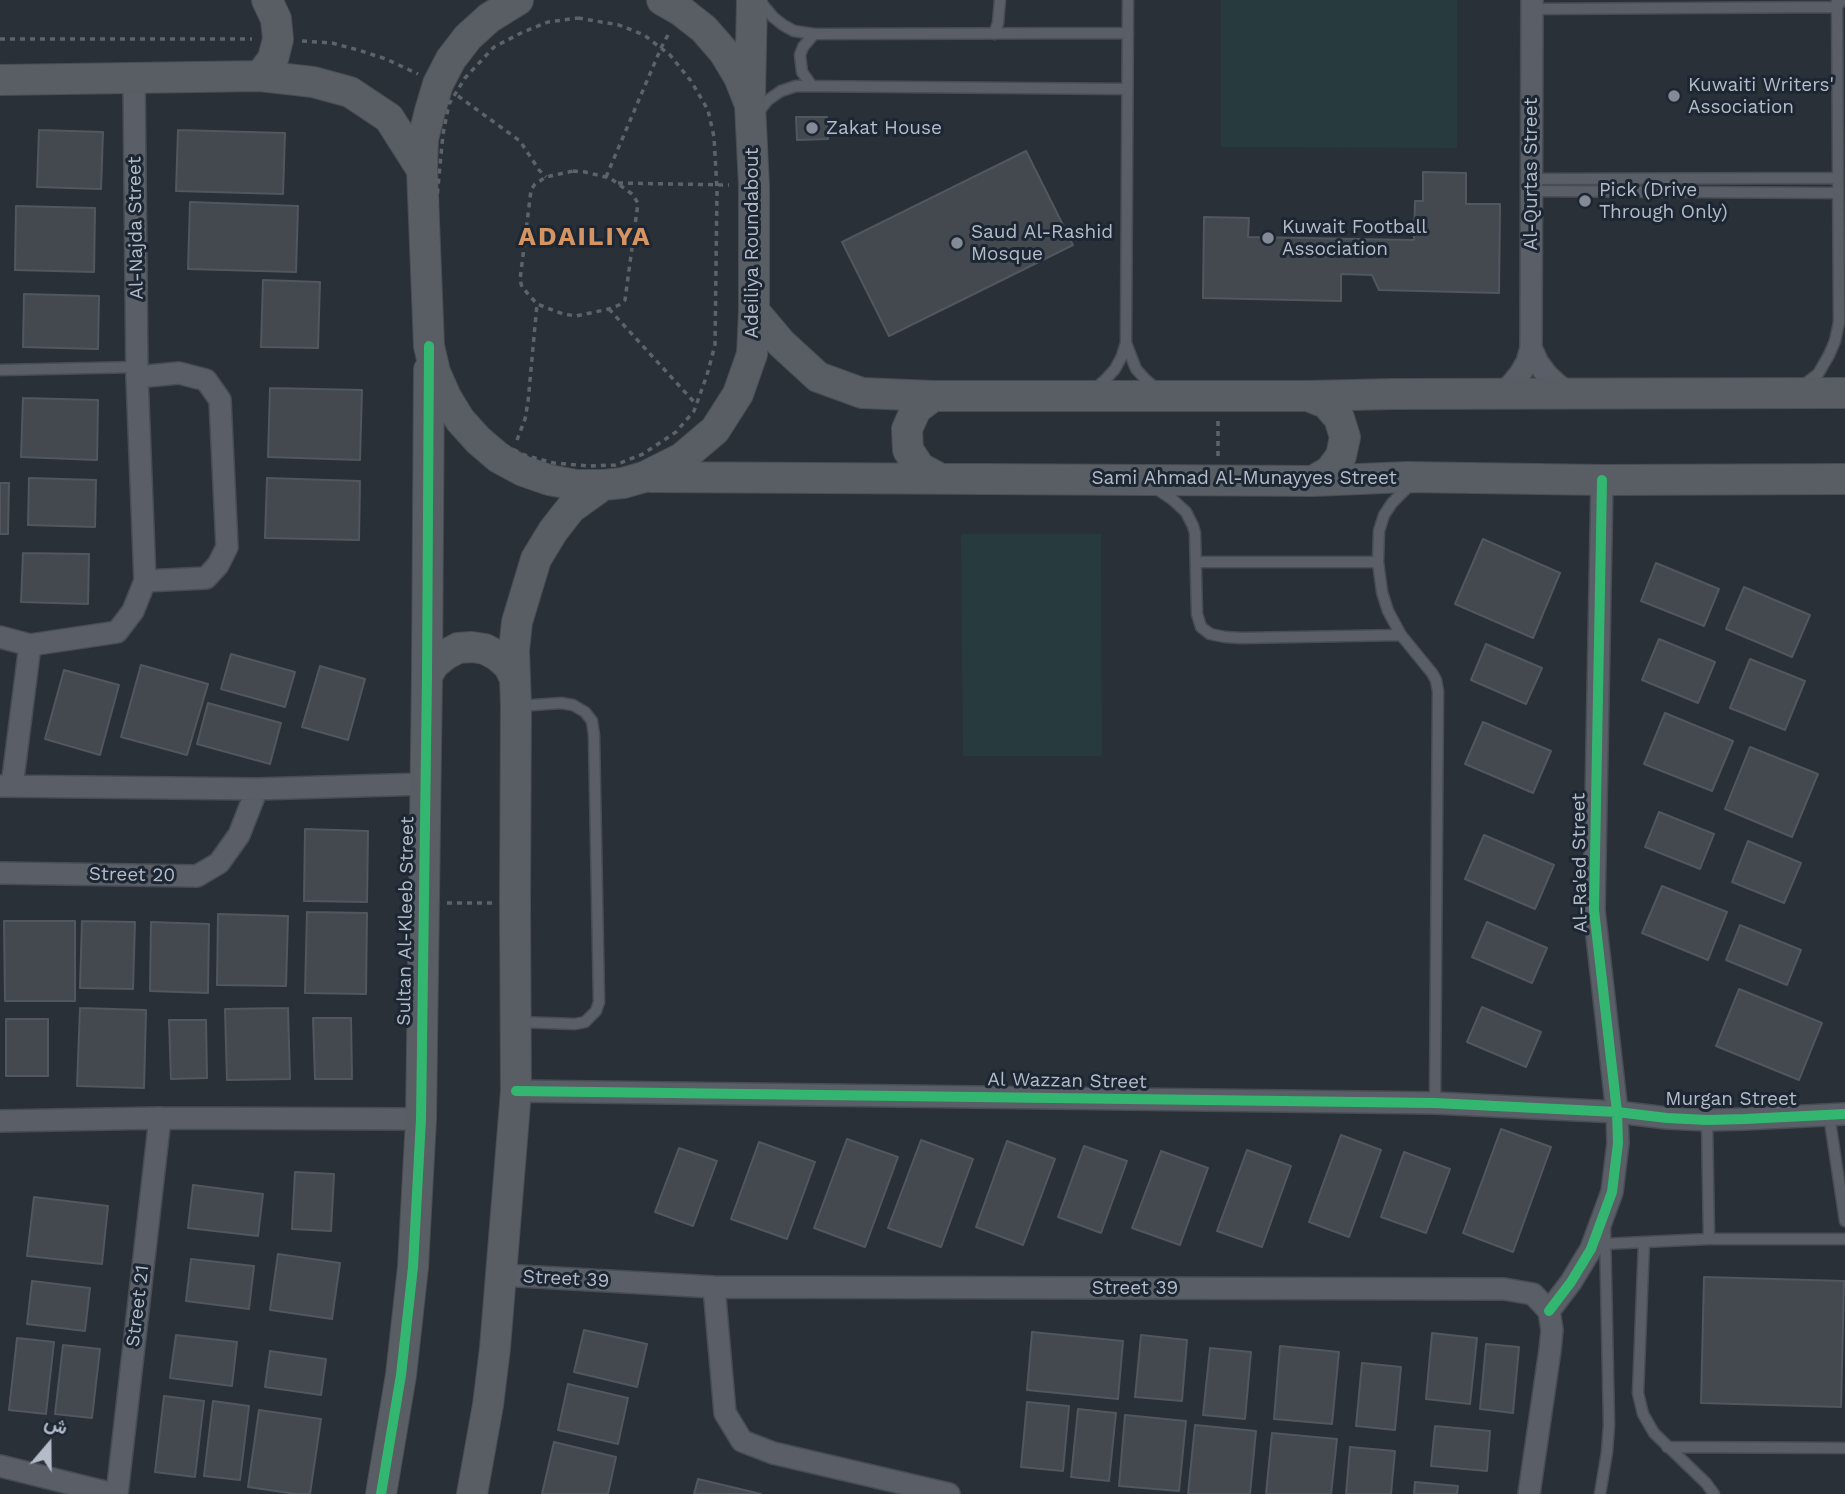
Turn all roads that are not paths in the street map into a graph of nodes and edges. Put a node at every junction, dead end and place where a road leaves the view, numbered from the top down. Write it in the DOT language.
graph roads {
  1 [pos="267,0"];
  2 [pos="519,0"];
  3 [pos="752,0"];
  4 [pos="759,0"];
  5 [pos="1000,0"];
  6 [pos="1128,0"];
  7 [pos="1839,2"];
  8 [pos="1532,4"];
  9 [pos="671,5"];
  10 [pos="1837,21"];
  11 [pos="1845,31"];
  12 [pos="1128,33"];
  13 [pos="814,34"];
  14 [pos="994,34"];
  15 [pos="260,76"];
  16 [pos="134,79"];
  17 [pos="0,80"];
  18 [pos="812,86"];
  19 [pos="1127,89"];
  20 [pos="1841,109"];
  21 [pos="751,116"];
  22 [pos="1841,143"];
  23 [pos="422,170"];
  24 [pos="1837,178"];
  25 [pos="1531,185"];
  26 [pos="1837,193"];
  27 [pos="1841,226"];
  28 [pos="1841,258"];
  29 [pos="754,311"];
  30 [pos="1845,335"];
  31 [pos="1126,342"];
  32 [pos="429,346"];
  33 [pos="1833,347"];
  34 [pos="1531,348"];
  35 [pos="0,370"];
  36 [pos="137,372"];
  37 [pos="1794,393"];
  38 [pos="1845,393"];
  39 [pos="1500,394"];
  40 [pos="1572,394"];
  41 [pos="1170,395"];
  42 [pos="933,396"];
  43 [pos="1083,396"];
  44 [pos="1308,396"];
  45 [pos="643,477"];
  46 [pos="1418,477"];
  47 [pos="939,478"];
  48 [pos="1845,479"];
  49 [pos="1141,480"];
  50 [pos="1602,480"];
  51 [pos="1313,481"];
  52 [pos="603,485"];
  53 [pos="1196,562"];
  54 [pos="1378,562"];
  55 [pos="145,581"];
  56 [pos="1401,635"];
  57 [pos="0,637"];
  58 [pos="30,645"];
  59 [pos="427,676"];
  60 [pos="516,692"];
  61 [pos="425,784"];
  62 [pos="6,786"];
  63 [pos="257,789"];
  64 [pos="0,873"];
  65 [pos="516,1022"];
  66 [pos="516,1091"];
  67 [pos="1435,1103"];
  68 [pos="1617,1112"];
  69 [pos="1837,1114"];
  70 [pos="160,1118"];
  71 [pos="421,1119"];
  72 [pos="1707,1120"];
  73 [pos="0,1121"];
  74 [pos="1605,1214"];
  75 [pos="1845,1221"];
  76 [pos="1709,1239"];
  77 [pos="1845,1239"];
  78 [pos="1644,1242"];
  79 [pos="1605,1244"];
  80 [pos="502,1275"];
  81 [pos="714,1287"];
  82 [pos="1549,1311"];
  83 [pos="1667,1447"];
  84 [pos="1845,1448"];
  85 [pos="0,1466"];
  86 [pos="115,1494"];
  87 [pos="381,1494"];
  88 [pos="472,1494"];
  89 [pos="949,1494"];
  90 [pos="1530,1494"];
  91 [pos="1600,1494"];
  92 [pos="1714,1494"];
  1 -- 15 [label="main road"];
  2 -- 23 [label="main road, Adeiliya Roundabout"];
  3 -- 21 [label="main road"];
  4 -- 13 [label="lane"];
  5 -- 14 [label="lane"];
  6 -- 12 [label="lane"];
  7 -- 8 [label="lane"];
  7 -- 10 [label="lane"];
  8 -- 25 [label="street, Al-Qurtas Street"];
  9 -- 21 [label="main road, Adeiliya Roundabout"];
  10 -- 11 [label="lane"];
  10 -- 20 [label="lane"];
  12 -- 14 [label="lane"];
  12 -- 19 [label="lane"];
  13 -- 14 [label="lane"];
  13 -- 18 [label="lane"];
  15 -- 16 [label="main road"];
  15 -- 23 [label="main road"];
  16 -- 17 [label="main road"];
  16 -- 36 [label="street, Al-Najda Street"];
  18 -- 19 [label="lane"];
  18 -- 21 [label="lane"];
  19 -- 31 [label="lane"];
  20 -- 22 [label="lane"];
  21 -- 29 [label="main road, Adeiliya Roundabout"];
  22 -- 24 [label="lane"];
  23 -- 32 [label="main road, Adeiliya Roundabout"];
  24 -- 25 [label="lane"];
  24 -- 26 [label="lane"];
  25 -- 26 [label="lane"];
  25 -- 34 [label="street, Al-Qurtas Street"];
  26 -- 27 [label="lane"];
  27 -- 28 [label="lane"];
  28 -- 33 [label="lane"];
  29 -- 42 [label="main road"];
  29 -- 45 [label="main road, Adeiliya Roundabout"];
  30 -- 33 [label="lane"];
  31 -- 41 [label="lane"];
  31 -- 43 [label="lane"];
  32 -- 52 [label="main road, Adeiliya Roundabout"];
  32 -- 59 [label="main road, Sultan Al-Kleeb Street"];
  33 -- 37 [label="lane"];
  34 -- 39 [label="street, Al-Qurtas Street"];
  34 -- 40 [label="street"];
  35 -- 36 [label="lane"];
  36 -- 55 [label="street, Al-Najda Street"];
  36 -- 55 [label="street"];
  37 -- 38 [label="main road"];
  37 -- 40 [label="main road"];
  39 -- 40 [label="main road"];
  39 -- 44 [label="main road"];
  41 -- 43 [label="main road"];
  41 -- 44 [label="main road"];
  42 -- 43 [label="main road"];
  42 -- 47 [label="main road"];
  44 -- 51 [label="main road"];
  45 -- 47 [label="main road, Sami Ahmad Al-Munayyes Street"];
  45 -- 52 [label="main road, Adeiliya Roundabout"];
  46 -- 50 [label="main road, Sami Ahmad Al-Munayyes Street"];
  46 -- 51 [label="main road, Sami Ahmad Al-Munayyes Street"];
  46 -- 54 [label="lane"];
  47 -- 49 [label="main road, Sami Ahmad Al-Munayyes Street"];
  48 -- 50 [label="main road, Sami Ahmad Al-Munayyes Street"];
  49 -- 51 [label="main road, Sami Ahmad Al-Munayyes Street"];
  49 -- 53 [label="lane"];
  50 -- 68 [label="street, Al-Ra'ed Street"];
  52 -- 60 [label="main road"];
  53 -- 54 [label="lane"];
  53 -- 56 [label="lane"];
  54 -- 56 [label="lane"];
  55 -- 58 [label="street, Al-Najda Street"];
  56 -- 67 [label="lane"];
  57 -- 58 [label="street"];
  58 -- 62 [label="street"];
  59 -- 60 [label="main road"];
  59 -- 61 [label="main road, Sultan Al-Kleeb Street"];
  60 -- 65 [label="main road"];
  60 -- 65 [label="lane"];
  61 -- 63 [label="street"];
  61 -- 71 [label="main road, Sultan Al-Kleeb Street"];
  62 -- 63 [label="street"];
  63 -- 64 [label="street, Street 20"];
  65 -- 66 [label="main road"];
  66 -- 67 [label="street, Al Wazzan Street"];
  66 -- 80 [label="main road"];
  67 -- 68 [label="street, Al Wazzan Street"];
  68 -- 72 [label="street, Murgan Street"];
  68 -- 74 [label="street, Al-Ra'ed Street"];
  69 -- 72 [label="street, Murgan Street"];
  69 -- 75 [label="lane"];
  70 -- 71 [label="street"];
  70 -- 73 [label="street"];
  70 -- 86 [label="street, Street 21"];
  71 -- 87 [label="main road, Sultan Al-Kleeb Street"];
  72 -- 76 [label="lane"];
  74 -- 79 [label="lane"];
  74 -- 82 [label="street, Al-Ra'ed Street"];
  76 -- 77 [label="lane"];
  76 -- 78 [label="lane"];
  78 -- 79 [label="lane"];
  78 -- 83 [label="lane"];
  79 -- 91 [label="lane"];
  80 -- 81 [label="street, Street 39"];
  80 -- 88 [label="main road"];
  81 -- 82 [label="street, Street 39"];
  81 -- 89 [label="street"];
  82 -- 90 [label="street"];
  83 -- 84 [label="lane"];
  83 -- 92 [label="lane"];
  85 -- 86 [label="street, Street 21"];
}
